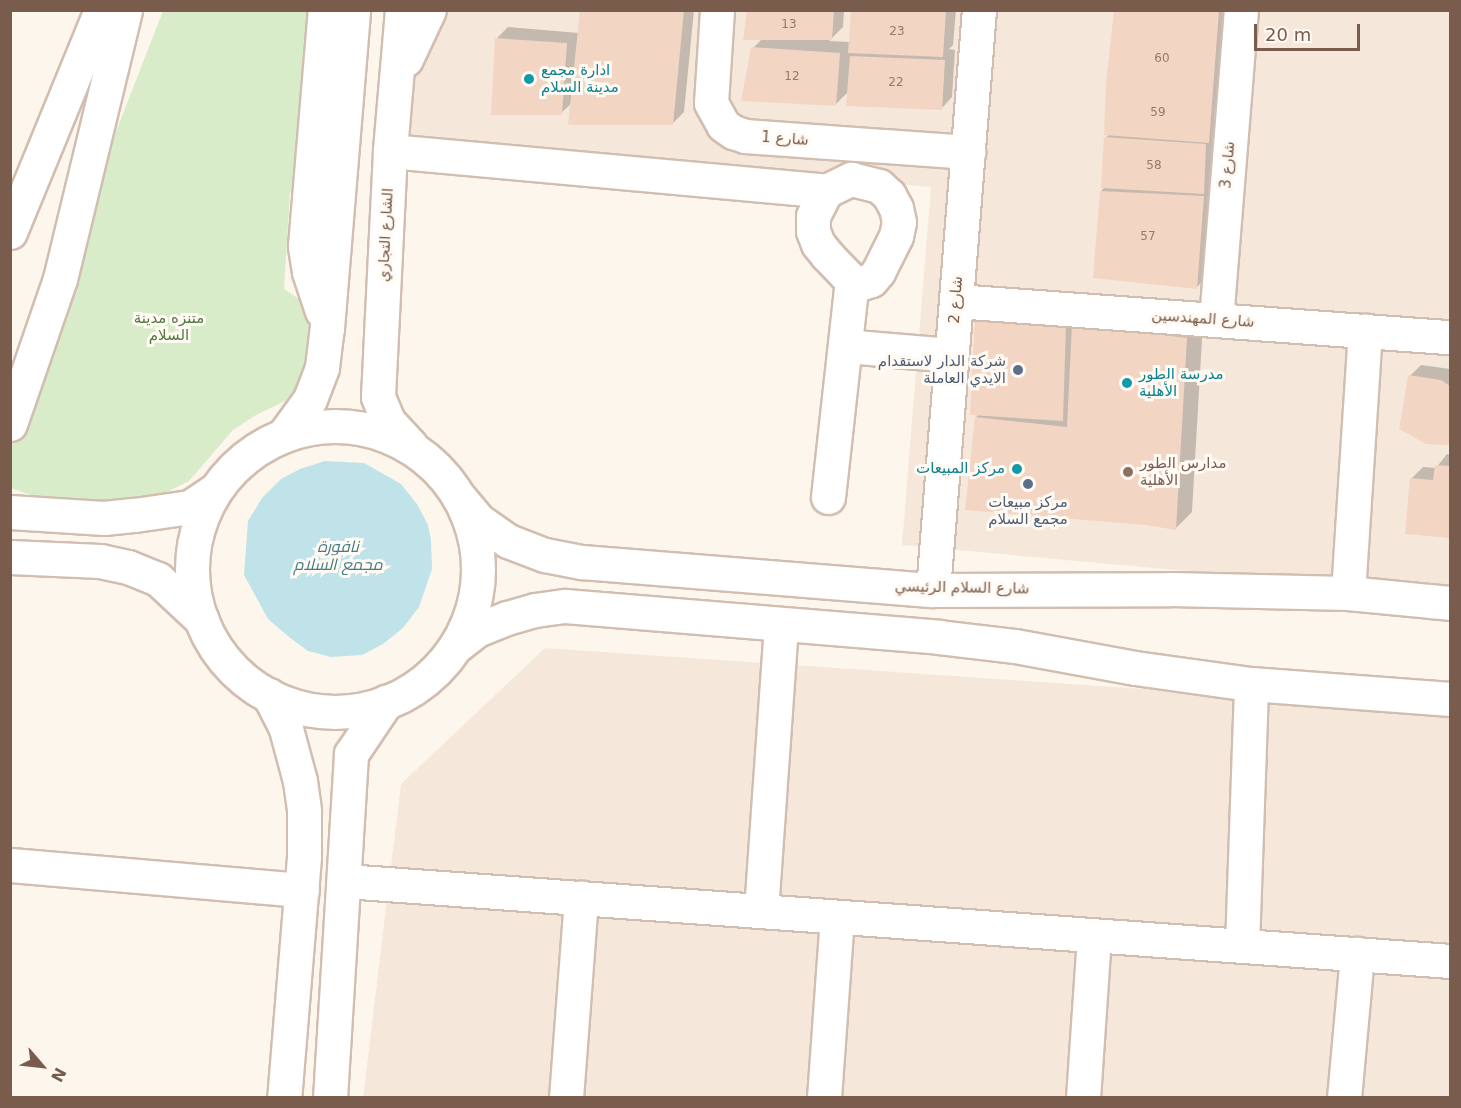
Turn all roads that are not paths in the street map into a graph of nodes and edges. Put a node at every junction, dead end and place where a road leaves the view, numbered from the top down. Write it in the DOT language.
graph roads {
  1 [pos="101,10"];
  2 [pos="125,10"];
  3 [pos="325,10"];
  4 [pos="353,10"];
  5 [pos="402,10"];
  6 [pos="429,10"];
  7 [pos="717,10"];
  8 [pos="979,10"];
  9 [pos="1241,10"];
  10 [pos="397,86"];
  11 [pos="390,151"];
  12 [pos="968,152"];
  13 [pos="826,191"];
  14 [pos="10,232"];
  15 [pos="852,281"];
  16 [pos="956,301"];
  17 [pos="1216,320"];
  18 [pos="327,328"];
  19 [pos="1365,331"];
  20 [pos="1450,337"];
  21 [pos="845,346"];
  22 [pos="952,355"];
  23 [pos="10,424"];
  24 [pos="284,435"];
  25 [pos="413,448"];
  26 [pos="215,490"];
  27 [pos="459,497"];
  28 [pos="828,497"];
  29 [pos="10,512"];
  30 [pos="10,557"];
  31 [pos="933,590"];
  32 [pos="1348,594"];
  33 [pos="1450,603"];
  34 [pos="202,620"];
  35 [pos="781,625"];
  36 [pos="455,647"];
  37 [pos="1251,684"];
  38 [pos="269,695"];
  39 [pos="1450,699"];
  40 [pos="386,702"];
  41 [pos="10,865"];
  42 [pos="345,880"];
  43 [pos="302,890"];
  44 [pos="581,898"];
  45 [pos="761,911"];
  46 [pos="837,916"];
  47 [pos="1094,936"];
  48 [pos="1242,946"];
  49 [pos="1357,954"];
  50 [pos="1450,962"];
  51 [pos="284,1098"];
  52 [pos="330,1098"];
  53 [pos="566,1098"];
  54 [pos="824,1098"];
  55 [pos="1083,1098"];
  56 [pos="1344,1098"];
  1 -- 14 [label="street"];
  2 -- 23 [label="street"];
  3 -- 18 [label="street"];
  4 -- 18 [label="street"];
  5 -- 10 [label="street, الشارع التجاري"];
  6 -- 10 [label="street"];
  7 -- 12 [label="street, شارع 1"];
  8 -- 12 [label="street, شارع 2"];
  9 -- 17 [label="street, شارع 3"];
  10 -- 11 [label="street, الشارع التجاري"];
  11 -- 13 [label="street"];
  11 -- 25 [label="street, الشارع التجاري"];
  12 -- 16 [label="street, شارع 2"];
  13 -- 15 [label="street"];
  13 -- 15 [label="street"];
  15 -- 21 [label="street"];
  16 -- 17 [label="street, شارع المهندسين"];
  16 -- 22 [label="street, شارع 2"];
  17 -- 19 [label="street, شارع المهندسين"];
  18 -- 24 [label="street"];
  19 -- 20 [label="street, شارع المهندسين"];
  19 -- 32 [label="street"];
  21 -- 22 [label="street"];
  21 -- 28 [label="street"];
  22 -- 31 [label="street, شارع 2"];
  24 -- 25 [label="street"];
  24 -- 26 [label="street"];
  25 -- 27 [label="street"];
  26 -- 29 [label="street"];
  26 -- 34 [label="street"];
  27 -- 31 [label="street, شارع السلام الرئيسي"];
  27 -- 36 [label="street"];
  30 -- 34 [label="street"];
  31 -- 32 [label="street, شارع السلام الرئيسي"];
  32 -- 33 [label="street, شارع السلام الرئيسي"];
  34 -- 38 [label="street"];
  35 -- 36 [label="street"];
  35 -- 37 [label="street"];
  35 -- 45 [label="street"];
  36 -- 40 [label="street"];
  37 -- 39 [label="street"];
  37 -- 48 [label="street"];
  38 -- 40 [label="street"];
  38 -- 43 [label="street"];
  40 -- 42 [label="street"];
  41 -- 43 [label="street"];
  42 -- 44 [label="street"];
  42 -- 52 [label="street"];
  43 -- 51 [label="street"];
  44 -- 45 [label="street"];
  44 -- 53 [label="street"];
  45 -- 46 [label="street"];
  46 -- 47 [label="street"];
  46 -- 54 [label="street"];
  47 -- 48 [label="street"];
  47 -- 55 [label="street"];
  48 -- 49 [label="street"];
  49 -- 50 [label="street"];
  49 -- 56 [label="street"];
}
